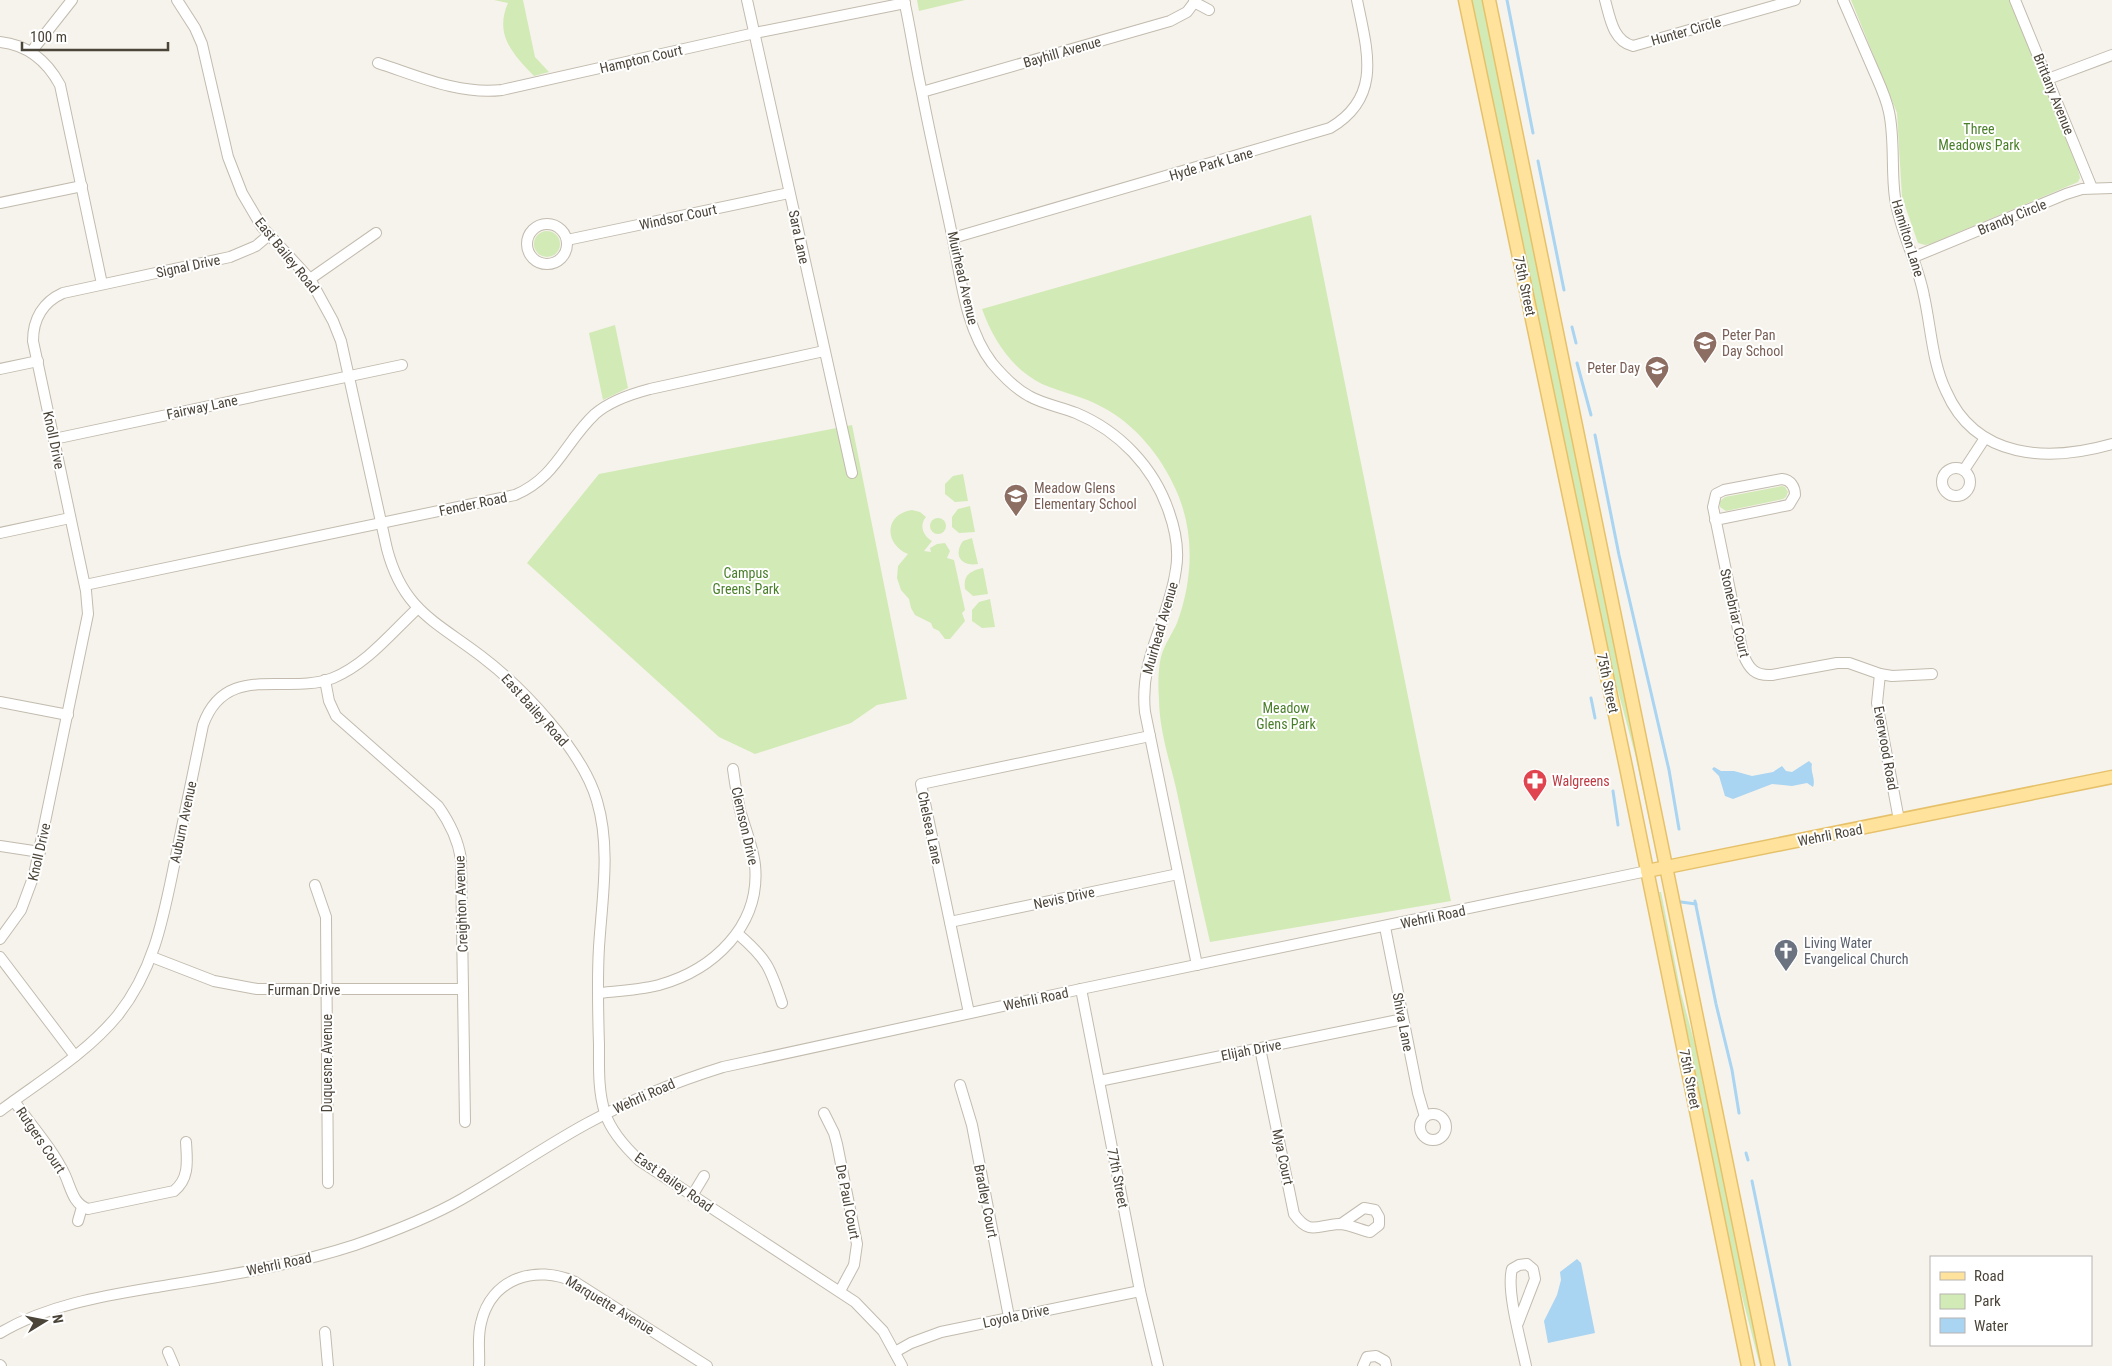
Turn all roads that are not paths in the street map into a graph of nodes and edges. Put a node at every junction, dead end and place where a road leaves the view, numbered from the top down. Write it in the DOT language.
graph roads {
  1 [pos="72,0"];
  2 [pos="177,0"];
  3 [pos="747,0"];
  4 [pos="1357,0"];
  5 [pos="1465,0"];
  6 [pos="1489,0"];
  7 [pos="1605,0"];
  8 [pos="1795,0"];
  9 [pos="1843,0"];
  10 [pos="2015,0"];
  11 [pos="905,1"];
  12 [pos="1195,1"];
  13 [pos="1209,10"];
  14 [pos="755,34"];
  15 [pos="0,42"];
  16 [pos="31,52"];
  17 [pos="2112,54"];
  18 [pos="378,63"];
  19 [pos="2048,79"];
  20 [pos="922,92"];
  21 [pos="82,186"];
  22 [pos="2092,188"];
  23 [pos="2112,188"];
  24 [pos="789,193"];
  25 [pos="0,203"];
  26 [pos="376,233"];
  27 [pos="269,235"];
  28 [pos="953,238"];
  29 [pos="567,240"];
  30 [pos="1914,257"];
  31 [pos="310,279"];
  32 [pos="102,284"];
  33 [pos="824,351"];
  34 [pos="38,361"];
  35 [pos="402,365"];
  36 [pos="0,369"];
  37 [pos="350,376"];
  38 [pos="1986,438"];
  39 [pos="54,439"];
  40 [pos="2112,444"];
  41 [pos="1964,470"];
  42 [pos="852,473"];
  43 [pos="70,518"];
  44 [pos="1715,520"];
  45 [pos="381,523"];
  46 [pos="0,533"];
  47 [pos="84,585"];
  48 [pos="418,608"];
  49 [pos="1880,674"];
  50 [pos="1932,674"];
  51 [pos="324,680"];
  52 [pos="0,702"];
  53 [pos="68,715"];
  54 [pos="1150,736"];
  55 [pos="733,769"];
  56 [pos="2112,777"];
  57 [pos="1900,820"];
  58 [pos="0,846"];
  59 [pos="40,852"];
  60 [pos="1668,867"];
  61 [pos="1647,871"];
  62 [pos="1178,874"];
  63 [pos="316,885"];
  64 [pos="950,922"];
  65 [pos="1385,927"];
  66 [pos="738,934"];
  67 [pos="0,940"];
  68 [pos="0,957"];
  69 [pos="152,957"];
  70 [pos="1197,965"];
  71 [pos="463,989"];
  72 [pos="1081,989"];
  73 [pos="327,990"];
  74 [pos="598,993"];
  75 [pos="782,1003"];
  76 [pos="969,1013"];
  77 [pos="1403,1019"];
  78 [pos="1260,1048"];
  79 [pos="75,1056"];
  80 [pos="1099,1080"];
  81 [pos="960,1085"];
  82 [pos="14,1101"];
  83 [pos="0,1111"];
  84 [pos="824,1113"];
  85 [pos="605,1114"];
  86 [pos="1425,1117"];
  87 [pos="465,1122"];
  88 [pos="186,1142"];
  89 [pos="704,1176"];
  90 [pos="328,1183"];
  91 [pos="692,1196"];
  92 [pos="82,1207"];
  93 [pos="78,1221"];
  94 [pos="1341,1224"];
  95 [pos="840,1291"];
  96 [pos="1140,1291"];
  97 [pos="1009,1317"];
  98 [pos="1518,1323"];
  99 [pos="325,1332"];
  100 [pos="0,1333"];
  101 [pos="168,1352"];
  102 [pos="895,1352"];
  103 [pos="174,1366"];
  104 [pos="328,1366"];
  105 [pos="479,1366"];
  106 [pos="707,1366"];
  107 [pos="902,1366"];
  108 [pos="1158,1366"];
  109 [pos="1363,1366"];
  110 [pos="1386,1366"];
  111 [pos="1526,1366"];
  112 [pos="1748,1366"];
  113 [pos="1768,1366"];
  1 -- 16 [label="street"];
  2 -- 27 [label="street, East Bailey Road"];
  3 -- 14 [label="street, Sara Lane"];
  4 -- 28 [label="street, Hyde Park Lane"];
  5 -- 61 [label="main road, 75th Street"];
  6 -- 60 [label="main road, 75th Street"];
  7 -- 8 [label="street, Hunter Circle"];
  9 -- 30 [label="street, Hamilton Lane"];
  10 -- 19 [label="street, Brittany Avenue"];
  11 -- 14 [label="street, Hampton Court"];
  11 -- 20 [label="street, Muirhead Avenue"];
  12 -- 13 [label="street"];
  12 -- 20 [label="street, Bayhill Avenue"];
  14 -- 18 [label="street, Hampton Court"];
  14 -- 24 [label="street, Sara Lane"];
  15 -- 16 [label="street"];
  16 -- 21 [label="street"];
  17 -- 19 [label="street"];
  19 -- 22 [label="street, Brittany Avenue"];
  20 -- 28 [label="street, Muirhead Avenue"];
  21 -- 25 [label="street"];
  21 -- 32 [label="street"];
  22 -- 23 [label="street, Brandy Circle"];
  22 -- 30 [label="street, Brandy Circle"];
  24 -- 29 [label="street, Windsor Court"];
  24 -- 33 [label="street, Sara Lane"];
  26 -- 31 [label="street"];
  27 -- 31 [label="street, East Bailey Road"];
  27 -- 32 [label="street, Signal Drive"];
  28 -- 54 [label="street, Muirhead Avenue"];
  30 -- 38 [label="street, Hamilton Lane"];
  31 -- 37 [label="street, East Bailey Road"];
  32 -- 34 [label="street, Knoll Drive"];
  33 -- 42 [label="street, Sara Lane"];
  33 -- 45 [label="street, Fender Road"];
  34 -- 36 [label="street"];
  34 -- 39 [label="street, Knoll Drive"];
  35 -- 37 [label="street, Fairway Lane"];
  37 -- 39 [label="street, Fairway Lane"];
  37 -- 45 [label="street, East Bailey Road"];
  38 -- 40 [label="street, Hamilton Lane"];
  38 -- 41 [label="street"];
  39 -- 43 [label="street, Knoll Drive"];
  43 -- 46 [label="street"];
  43 -- 47 [label="street, Knoll Drive"];
  44 -- 44 [label="street, Stonebriar Court"];
  44 -- 49 [label="street, Stonebriar Court"];
  45 -- 47 [label="street, Fender Road"];
  45 -- 48 [label="street, East Bailey Road"];
  47 -- 53 [label="street, Knoll Drive"];
  48 -- 51 [label="street, Auburn Avenue"];
  48 -- 74 [label="street, East Bailey Road"];
  49 -- 50 [label="street, Stonebriar Court"];
  49 -- 57 [label="street, Everwood Road"];
  51 -- 69 [label="street, Auburn Avenue"];
  51 -- 71 [label="street, Creighton Avenue"];
  52 -- 53 [label="street"];
  53 -- 59 [label="street, Knoll Drive"];
  54 -- 62 [label="street, Muirhead Avenue"];
  54 -- 64 [label="street, Chelsea Lane"];
  55 -- 66 [label="street, Clemson Drive"];
  56 -- 57 [label="main road, Wehrli Road"];
  57 -- 60 [label="main road, Wehrli Road"];
  58 -- 59 [label="street"];
  59 -- 67 [label="street, Knoll Drive"];
  60 -- 61 [label="main road, Wehrli Road"];
  60 -- 113 [label="main road, 75th Street"];
  61 -- 65 [label="street, Wehrli Road"];
  61 -- 112 [label="main road, 75th Street"];
  62 -- 64 [label="street, Nevis Drive"];
  62 -- 70 [label="street, Muirhead Avenue"];
  63 -- 73 [label="street, Duquesne Avenue"];
  64 -- 76 [label="street, Chelsea Lane"];
  65 -- 70 [label="street, Wehrli Road"];
  65 -- 77 [label="street, Shiva Lane"];
  66 -- 74 [label="street, Clemson Drive"];
  66 -- 75 [label="street"];
  68 -- 79 [label="street"];
  69 -- 73 [label="street, Furman Drive"];
  69 -- 79 [label="street, Auburn Avenue"];
  70 -- 72 [label="street, Wehrli Road"];
  71 -- 73 [label="street, Furman Drive"];
  71 -- 87 [label="street, Creighton Avenue"];
  72 -- 76 [label="street, Wehrli Road"];
  72 -- 80 [label="street, 77th Street"];
  73 -- 90 [label="street, Duquesne Avenue"];
  74 -- 85 [label="street, East Bailey Road"];
  76 -- 85 [label="street, Wehrli Road"];
  77 -- 78 [label="street, Elijah Drive"];
  77 -- 86 [label="street, Shiva Lane"];
  78 -- 80 [label="street, Elijah Drive"];
  78 -- 94 [label="street, Mya Court"];
  79 -- 82 [label="street, Auburn Avenue"];
  80 -- 96 [label="street, 77th Street"];
  81 -- 97 [label="street, Bradley Court"];
  82 -- 83 [label="street, Auburn Avenue"];
  82 -- 92 [label="street, Rutgers Court"];
  84 -- 95 [label="street, De Paul Court"];
  85 -- 91 [label="street, East Bailey Road"];
  85 -- 100 [label="street, Wehrli Road"];
  88 -- 92 [label="street"];
  89 -- 91 [label="street"];
  91 -- 95 [label="street, East Bailey Road"];
  92 -- 93 [label="street"];
  95 -- 102 [label="street, East Bailey Road"];
  96 -- 97 [label="street, Loyola Drive"];
  96 -- 108 [label="street, 77th Street"];
  97 -- 102 [label="street, Loyola Drive"];
  98 -- 98 [label="street"];
  98 -- 111 [label="street"];
  99 -- 104 [label="street"];
  101 -- 103 [label="street"];
  102 -- 107 [label="street, East Bailey Road"];
  105 -- 106 [label="street, Marquette Avenue"];
  109 -- 110 [label="street"];
}
